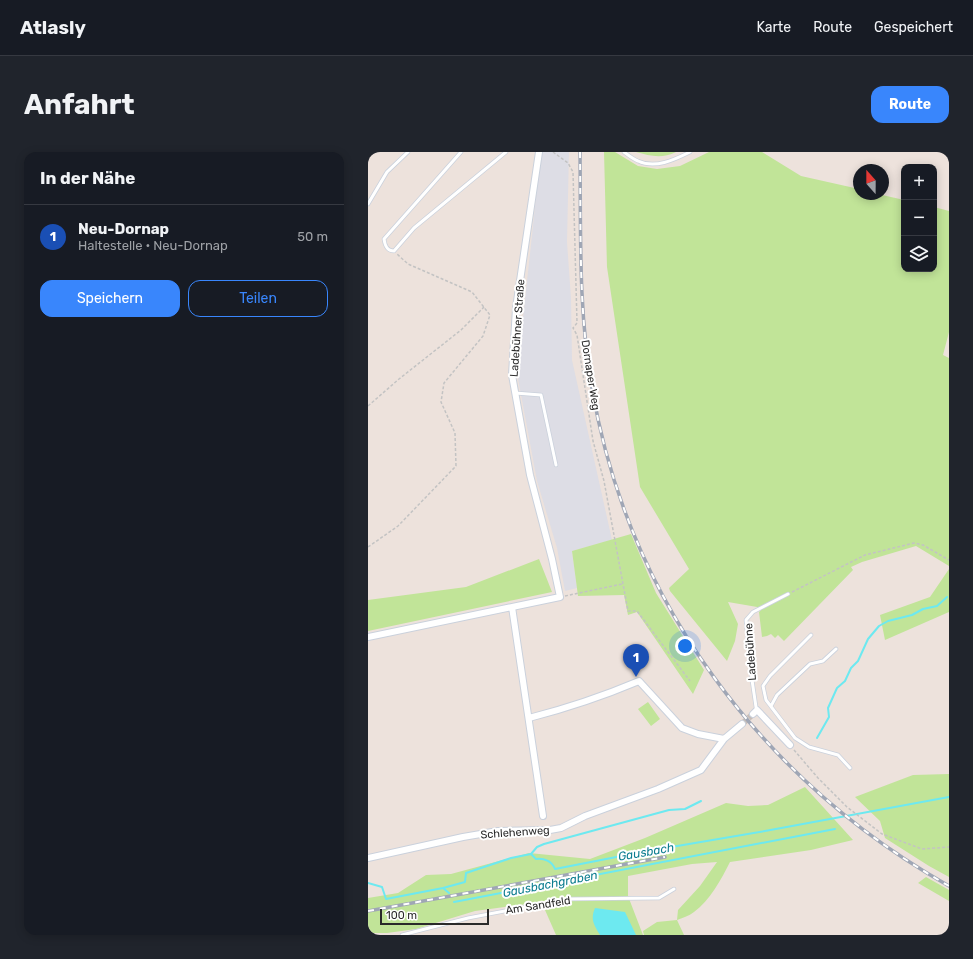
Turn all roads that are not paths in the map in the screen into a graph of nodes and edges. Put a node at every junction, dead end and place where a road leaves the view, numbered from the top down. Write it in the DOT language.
graph roads {
  1 [pos="408,152"];
  2 [pos="461,152"];
  3 [pos="506,152"];
  4 [pos="538,152"];
  5 [pos="624,152"];
  6 [pos="690,152"];
  7 [pos="368,204"];
  8 [pos="515,393"];
  9 [pos="556,464"];
  10 [pos="788,594"];
  11 [pos="512,607"];
  12 [pos="811,635"];
  13 [pos="368,637"];
  14 [pos="836,649"];
  15 [pos="771,706"];
  16 [pos="755,712"];
  17 [pos="529,718"];
  18 [pos="742,724"];
  19 [pos="795,738"];
  20 [pos="724,739"];
  21 [pos="790,745"];
  22 [pos="850,768"];
  23 [pos="543,816"];
  24 [pos="368,858"];
  25 [pos="674,889"];
  26 [pos="402,935"];
  1 -- 7 [label="lane"];
  2 -- 3 [label="lane"];
  4 -- 8 [label="street, Ladebühner Straße"];
  5 -- 6 [label="lane"];
  8 -- 9 [label="lane"];
  8 -- 11 [label="street, Ladebühner Straße"];
  10 -- 16 [label="lane, Ladebühne"];
  11 -- 13 [label="street"];
  11 -- 17 [label="street"];
  12 -- 15 [label="lane, Ladebühne"];
  14 -- 15 [label="lane"];
  15 -- 19 [label="lane, Ladebühne"];
  16 -- 21 [label="street, Ladebühne"];
  17 -- 20 [label="street"];
  17 -- 23 [label="street"];
  18 -- 20 [label="street"];
  19 -- 21 [label="lane"];
  19 -- 22 [label="lane, Ladebühne"];
  20 -- 24 [label="street, Schlehenweg"];
  25 -- 26 [label="lane, Am Sandfeld"];
}
